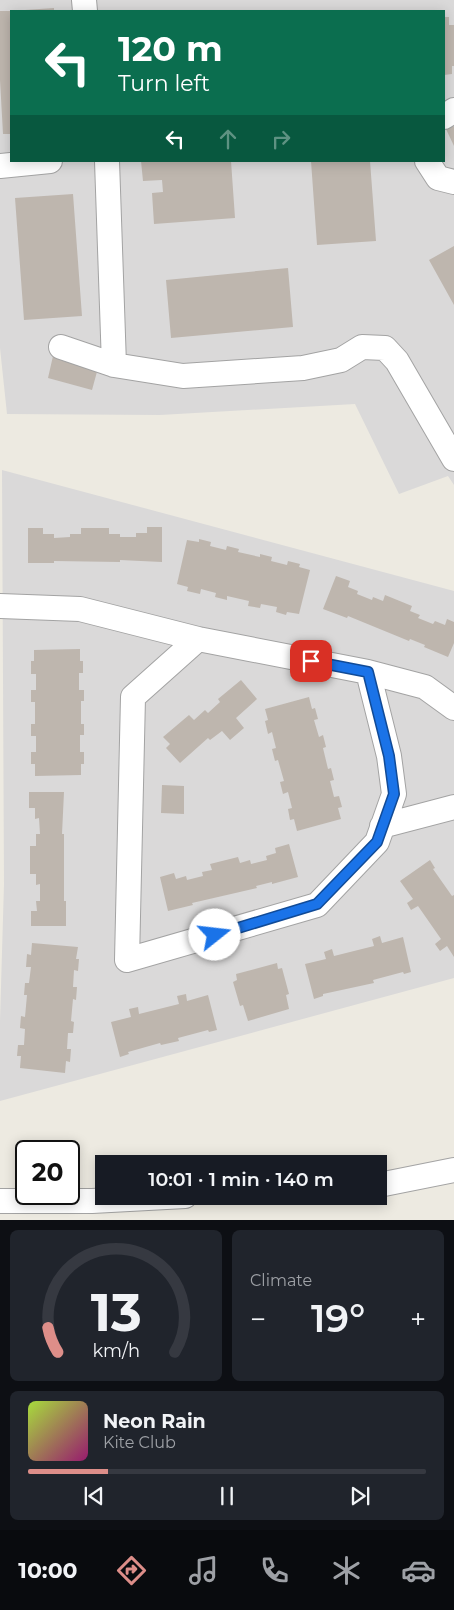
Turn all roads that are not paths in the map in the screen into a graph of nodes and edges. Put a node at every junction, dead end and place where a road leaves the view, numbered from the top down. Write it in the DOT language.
graph roads {
  1 [pos="40,162"];
  2 [pos="107,162"];
  3 [pos="428,162"];
  4 [pos="0,166"];
  5 [pos="454,182"];
  6 [pos="61,347"];
  7 [pos="114,365"];
  8 [pos="454,460"];
  9 [pos="0,606"];
  10 [pos="198,639"];
  11 [pos="368,672"];
  12 [pos="454,708"];
  13 [pos="454,807"];
  14 [pos="382,826"];
  15 [pos="454,1170"];
  16 [pos="387,1183"];
  17 [pos="0,1201"];
  18 [pos="95,1201"];
  1 -- 4 [label="street"];
  2 -- 7 [label="street"];
  3 -- 5 [label="street"];
  6 -- 7 [label="street"];
  7 -- 8 [label="street"];
  9 -- 10 [label="street"];
  10 -- 11 [label="street"];
  10 -- 14 [label="street"];
  11 -- 12 [label="street"];
  11 -- 14 [label="street"];
  13 -- 14 [label="street"];
  15 -- 16 [label="street"];
  17 -- 18 [label="street"];
}
